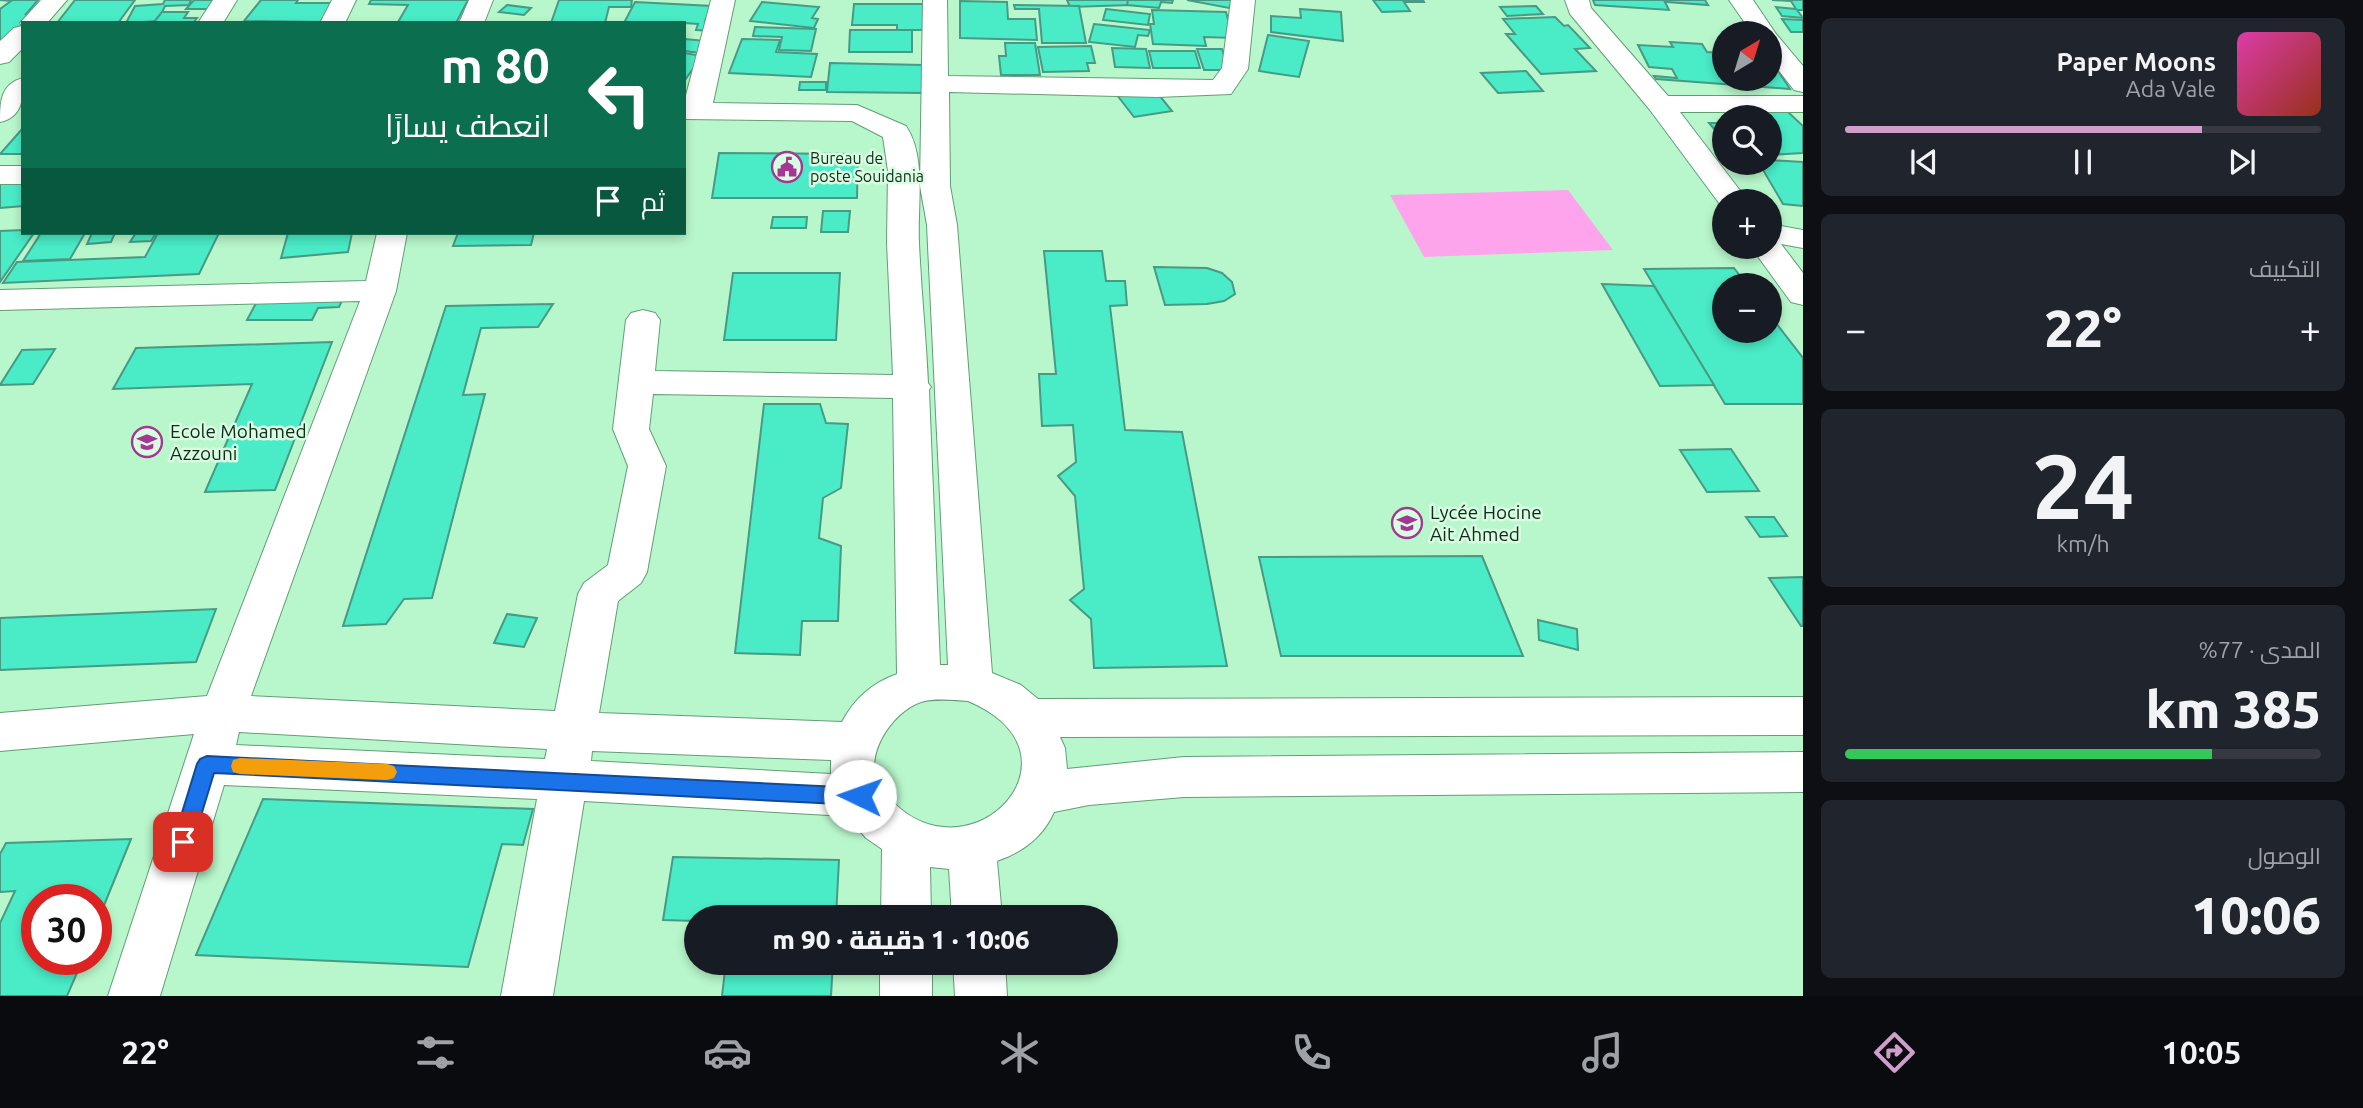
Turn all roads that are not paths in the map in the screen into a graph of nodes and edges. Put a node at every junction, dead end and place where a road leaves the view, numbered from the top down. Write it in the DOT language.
graph roads {
  1 [pos="55,0"];
  2 [pos="225,0"];
  3 [pos="344,0"];
  4 [pos="481,0"];
  5 [pos="723,0"];
  6 [pos="935,0"];
  7 [pos="1243,0"];
  8 [pos="1741,0"];
  9 [pos="1571,4"];
  10 [pos="35,21"];
  11 [pos="211,21"];
  12 [pos="333,21"];
  13 [pos="472,21"];
  14 [pos="1756,21"];
  15 [pos="21,35"];
  16 [pos="0,56"];
  17 [pos="1782,57"];
  18 [pos="0,80"];
  19 [pos="21,83"];
  20 [pos="933,84"];
  21 [pos="1803,84"];
  22 [pos="21,86"];
  23 [pos="1660,104"];
  24 [pos="1803,104"];
  25 [pos="691,111"];
  26 [pos="0,114"];
  27 [pos="0,175"];
  28 [pos="21,175"];
  29 [pos="1724,189"];
  30 [pos="392,235"];
  31 [pos="1782,235"];
  32 [pos="1803,239"];
  33 [pos="1776,259"];
  34 [pos="380,291"];
  35 [pos="1803,295"];
  36 [pos="0,300"];
  37 [pos="643,320"];
  38 [pos="638,382"];
  39 [pos="913,387"];
  40 [pos="971,683"];
  41 [pos="919,685"];
  42 [pos="223,713"];
  43 [pos="1803,716"];
  44 [pos="1027,718"];
  45 [pos="572,731"];
  46 [pos="0,733"];
  47 [pos="855,742"];
  48 [pos="207,764"];
  49 [pos="1803,772"];
  50 [pos="564,780"];
  51 [pos="1041,794"];
  52 [pos="860,796"];
  53 [pos="906,838"];
  54 [pos="972,847"];
  55 [pos="906,905"];
  56 [pos="976,905"];
  57 [pos="906,975"];
  58 [pos="980,975"];
  59 [pos="134,996"];
  60 [pos="527,996"];
  61 [pos="906,996"];
  62 [pos="981,996"];
  1 -- 10 [label="street"];
  2 -- 11 [label="street"];
  3 -- 12 [label="street"];
  4 -- 13 [label="street"];
  5 -- 25 [label="street"];
  6 -- 20 [label="street"];
  7 -- 20 [label="street"];
  8 -- 14 [label="street"];
  9 -- 23 [label="street"];
  15 -- 16 [label="street"];
  17 -- 21 [label="street"];
  18 -- 19 [label="street"];
  20 -- 40 [label="street"];
  22 -- 26 [label="street"];
  23 -- 24 [label="street"];
  23 -- 29 [label="street"];
  25 -- 39 [label="street"];
  27 -- 28 [label="street"];
  30 -- 34 [label="street"];
  31 -- 32 [label="street"];
  33 -- 35 [label="street"];
  34 -- 36 [label="street"];
  34 -- 42 [label="street"];
  37 -- 38 [label="street"];
  38 -- 39 [label="street"];
  38 -- 45 [label="street"];
  39 -- 41 [label="street"];
  40 -- 41 [label="street"];
  40 -- 44 [label="street"];
  41 -- 47 [label="street"];
  42 -- 45 [label="street"];
  42 -- 46 [label="street"];
  42 -- 48 [label="street"];
  43 -- 44 [label="street"];
  44 -- 51 [label="street"];
  45 -- 47 [label="street"];
  45 -- 50 [label="street"];
  47 -- 52 [label="street"];
  48 -- 50 [label="street"];
  48 -- 59 [label="street"];
  49 -- 51 [label="street"];
  50 -- 52 [label="street"];
  50 -- 60 [label="street"];
  51 -- 54 [label="street"];
  52 -- 53 [label="street"];
  53 -- 54 [label="street"];
  53 -- 55 [label="street"];
  54 -- 56 [label="street"];
  57 -- 61 [label="street"];
  58 -- 62 [label="street"];
}
